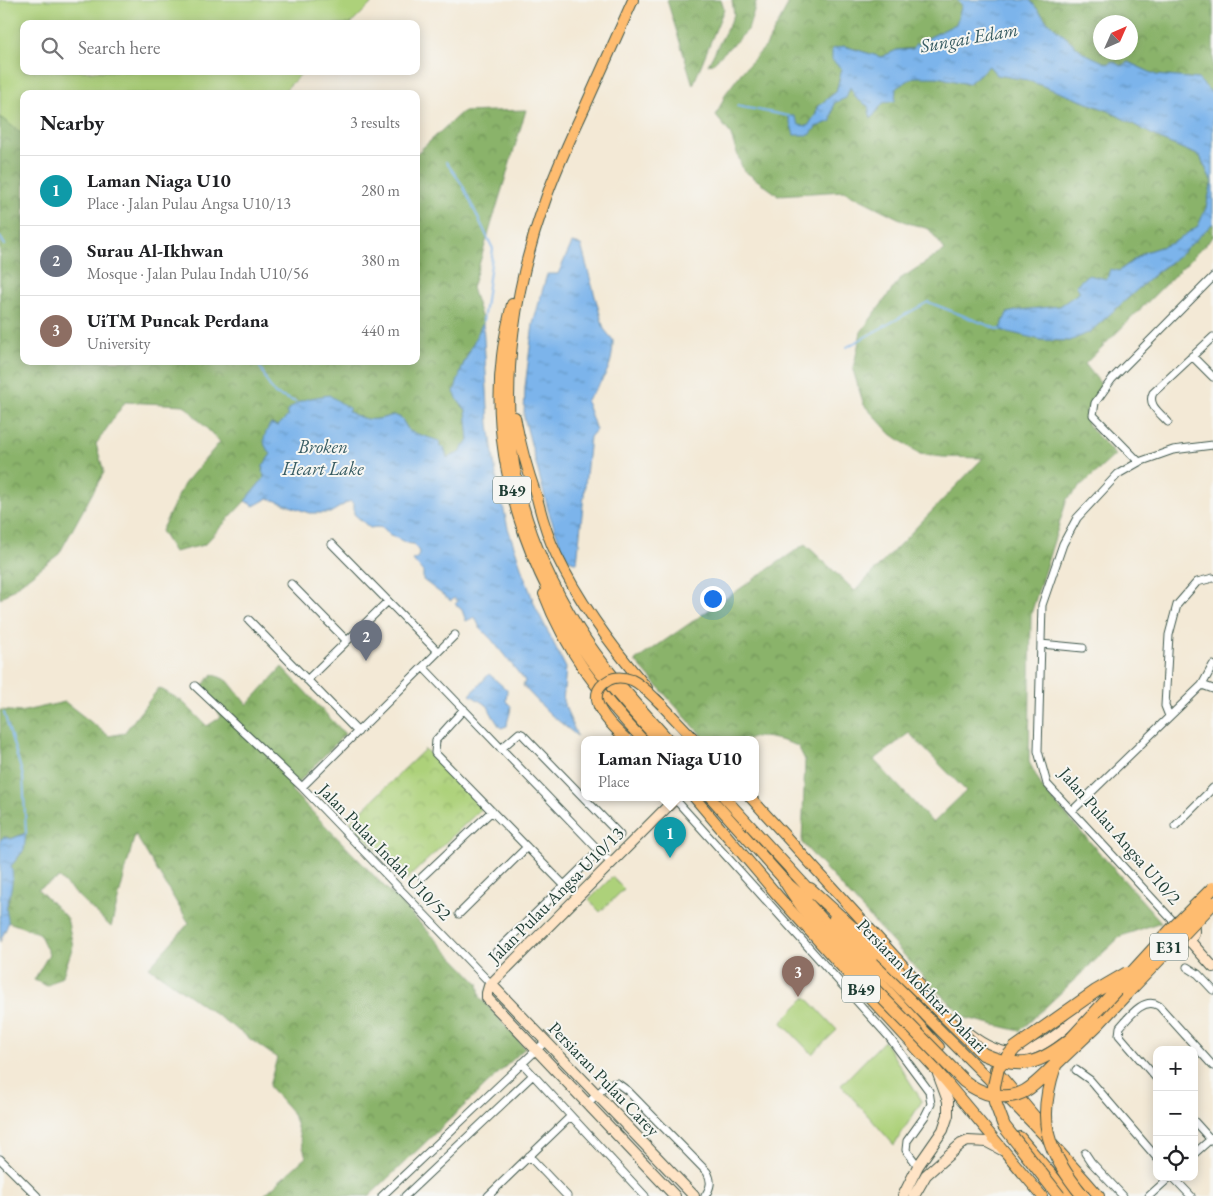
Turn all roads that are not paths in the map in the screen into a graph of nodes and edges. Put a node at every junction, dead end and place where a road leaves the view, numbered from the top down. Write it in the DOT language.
graph roads {
  1 [pos="633,0"];
  2 [pos="543,206"];
  3 [pos="1213,277"];
  4 [pos="1213,337"];
  5 [pos="1192,356"];
  6 [pos="1213,377"];
  7 [pos="510,392"];
  8 [pos="1168,422"];
  9 [pos="1213,445"];
  10 [pos="1139,462"];
  11 [pos="332,544"];
  12 [pos="540,576"];
  13 [pos="1213,578"];
  14 [pos="291,584"];
  15 [pos="388,601"];
  16 [pos="250,620"];
  17 [pos="455,635"];
  18 [pos="347,641"];
  19 [pos="1041,644"];
  20 [pos="1084,648"];
  21 [pos="438,652"];
  22 [pos="1213,665"];
  23 [pos="423,667"];
  24 [pos="307,680"];
  25 [pos="1202,684"];
  26 [pos="195,686"];
  27 [pos="1213,689"];
  28 [pos="662,705"];
  29 [pos="464,709"];
  30 [pos="1169,716"];
  31 [pos="358,732"];
  32 [pos="623,736"];
  33 [pos="639,736"];
  34 [pos="654,736"];
  35 [pos="665,736"];
  36 [pos="691,736"];
  37 [pos="501,749"];
  38 [pos="302,787"];
  39 [pos="1213,788"];
  40 [pos="581,795"];
  41 [pos="587,801"];
  42 [pos="672,801"];
  43 [pos="678,801"];
  44 [pos="692,801"];
  45 [pos="697,801"];
  46 [pos="714,801"];
  47 [pos="728,801"];
  48 [pos="754,801"];
  49 [pos="492,811"];
  50 [pos="1072,811"];
  51 [pos="1175,826"];
  52 [pos="719,827"];
  53 [pos="620,835"];
  54 [pos="527,847"];
  55 [pos="599,851"];
  56 [pos="611,863"];
  57 [pos="422,877"];
  58 [pos="785,881"];
  59 [pos="564,885"];
  60 [pos="1213,888"];
  61 [pos="810,889"];
  62 [pos="1213,896"];
  63 [pos="1213,902"];
  64 [pos="1213,911"];
  65 [pos="459,914"];
  66 [pos="1190,924"];
  67 [pos="1179,934"];
  68 [pos="496,952"];
  69 [pos="1138,965"];
  70 [pos="1187,967"];
  71 [pos="1213,967"];
  72 [pos="491,984"];
  73 [pos="1213,990"];
  74 [pos="488,998"];
  75 [pos="960,1027"];
  76 [pos="545,1042"];
  77 [pos="1195,1046"];
  78 [pos="537,1049"];
  79 [pos="1198,1049"];
  80 [pos="522,1063"];
  81 [pos="1056,1064"];
  82 [pos="1213,1066"];
  83 [pos="1076,1070"];
  84 [pos="938,1072"];
  85 [pos="1153,1074"];
  86 [pos="533,1075"];
  87 [pos="597,1095"];
  88 [pos="588,1103"];
  89 [pos="571,1116"];
  90 [pos="1198,1125"];
  91 [pos="1212,1140"];
  92 [pos="1002,1150"];
  93 [pos="1198,1151"];
  94 [pos="1085,1153"];
  95 [pos="1153,1153"];
  96 [pos="529,1156"];
  97 [pos="0,1159"];
  98 [pos="918,1166"];
  99 [pos="1075,1168"];
  100 [pos="1167,1181"];
  101 [pos="1176,1181"];
  102 [pos="37,1196"];
  103 [pos="382,1196"];
  104 [pos="406,1196"];
  105 [pos="488,1196"];
  106 [pos="568,1196"];
  107 [pos="645,1196"];
  108 [pos="675,1196"];
  109 [pos="694,1196"];
  110 [pos="705,1196"];
  111 [pos="903,1196"];
  112 [pos="914,1196"];
  113 [pos="1042,1196"];
  114 [pos="1059,1196"];
  115 [pos="1070,1196"];
  116 [pos="1083,1196"];
  117 [pos="1099,1196"];
  118 [pos="1123,1196"];
  119 [pos="1149,1196"];
  120 [pos="1191,1196"];
  1 -- 2 [label="main road, B49"];
  2 -- 7 [label="main road, B49"];
  2 -- 12 [label="main road, B49"];
  3 -- 10 [label="street"];
  4 -- 5 [label="street"];
  5 -- 6 [label="street"];
  5 -- 8 [label="street"];
  7 -- 28 [label="main road"];
  7 -- 35 [label="main road, B49"];
  9 -- 10 [label="street, Jalan Pulau Angsa U10/2"];
  10 -- 19 [label="street, Jalan Pulau Angsa U10/2"];
  11 -- 15 [label="street"];
  12 -- 33 [label="main road, B49"];
  12 -- 34 [label="main road, B49"];
  13 -- 30 [label="street"];
  14 -- 18 [label="street"];
  15 -- 18 [label="street"];
  15 -- 21 [label="street"];
  16 -- 24 [label="street"];
  17 -- 21 [label="street, Jalan Pulau Indah U10/52"];
  18 -- 24 [label="street"];
  19 -- 20 [label="street"];
  19 -- 50 [label="street, Jalan Pulau Angsa U10/2"];
  21 -- 23 [label="street, Jalan Pulau Indah U10/52"];
  22 -- 25 [label="street"];
  23 -- 29 [label="street"];
  23 -- 31 [label="street, Jalan Pulau Indah U10/52"];
  24 -- 31 [label="street"];
  25 -- 27 [label="street"];
  25 -- 30 [label="street"];
  26 -- 38 [label="street"];
  28 -- 32 [label="main road, bridge"];
  28 -- 36 [label="main road"];
  29 -- 37 [label="street"];
  29 -- 49 [label="street"];
  30 -- 50 [label="street"];
  31 -- 38 [label="street, Jalan Pulau Indah U10/52"];
  37 -- 40 [label="street"];
  37 -- 55 [label="street"];
  38 -- 72 [label="street, Jalan Pulau Indah U10/52"];
  39 -- 51 [label="street"];
  41 -- 53 [label="street"];
  42 -- 56 [label="street, Jalan Pulau Angsa U10/13"];
  43 -- 98 [label="street"];
  44 -- 52 [label="main road"];
  45 -- 52 [label="main road, B49"];
  46 -- 58 [label="main road, Persiaran Mokhtar Dahari / B49"];
  47 -- 61 [label="main road, Persiaran Mokhtar Dahari / B49"];
  48 -- 75 [label="main road"];
  49 -- 54 [label="street"];
  49 -- 57 [label="street"];
  50 -- 67 [label="street, Jalan Pulau Angsa U10/2"];
  52 -- 84 [label="main road, B49"];
  54 -- 59 [label="street"];
  54 -- 65 [label="street"];
  55 -- 56 [label="street"];
  55 -- 59 [label="street"];
  56 -- 72 [label="street, Jalan Pulau Angsa U10/13"];
  58 -- 81 [label="highway, bridge"];
  58 -- 115 [label="main road, Persiaran Mokhtar Dahari / B49"];
  59 -- 68 [label="street"];
  60 -- 69 [label="highway, E31, bridge"];
  61 -- 69 [label="highway, bridge"];
  61 -- 99 [label="main road, Persiaran Mokhtar Dahari / B49"];
  62 -- 66 [label="street, Jalan Pulau Angsa U10/2"];
  63 -- 81 [label="highway, E31, bridge"];
  64 -- 66 [label="street"];
  66 -- 67 [label="street"];
  66 -- 67 [label="street"];
  67 -- 71 [label="street"];
  67 -- 75 [label="street"];
  67 -- 99 [label="street"];
  69 -- 114 [label="highway, bridge"];
  70 -- 73 [label="street"];
  72 -- 74 [label="street, Jalan Pulau Angsa U10/13"];
  72 -- 76 [label="street, Persiaran Pulau Carey"];
  74 -- 78 [label="street, Persiaran Pulau Carey"];
  75 -- 99 [label="main road"];
  76 -- 78 [label="street"];
  76 -- 87 [label="street, Persiaran Pulau Carey"];
  77 -- 85 [label="street"];
  78 -- 80 [label="street"];
  78 -- 88 [label="street, Persiaran Pulau Carey"];
  79 -- 82 [label="street"];
  80 -- 86 [label="street"];
  80 -- 103 [label="street"];
  81 -- 116 [label="highway, bridge"];
  83 -- 95 [label="street"];
  84 -- 92 [label="main road, B49"];
  84 -- 98 [label="street"];
  86 -- 89 [label="street"];
  86 -- 104 [label="street"];
  87 -- 88 [label="street"];
  87 -- 109 [label="street, Persiaran Pulau Carey"];
  87 -- 110 [label="street"];
  88 -- 108 [label="street, Persiaran Pulau Carey"];
  89 -- 96 [label="street"];
  89 -- 107 [label="street"];
  90 -- 91 [label="street"];
  91 -- 93 [label="street"];
  92 -- 112 [label="street"];
  92 -- 113 [label="main road, B49"];
  94 -- 118 [label="street"];
  96 -- 105 [label="street"];
  96 -- 106 [label="street"];
  97 -- 102 [label="street"];
  98 -- 111 [label="street"];
  99 -- 117 [label="main road, Persiaran Mokhtar Dahari / B49"];
  100 -- 119 [label="street"];
  101 -- 120 [label="street"];
}
